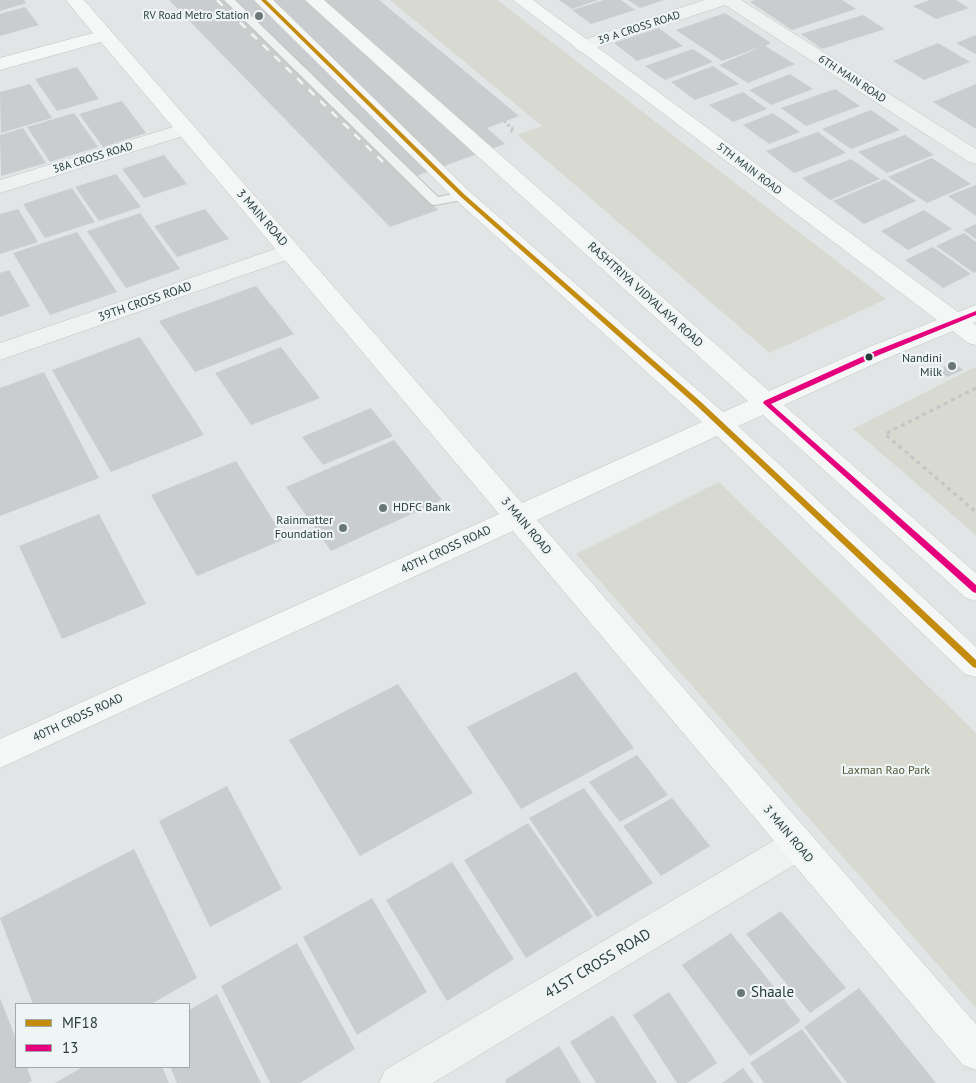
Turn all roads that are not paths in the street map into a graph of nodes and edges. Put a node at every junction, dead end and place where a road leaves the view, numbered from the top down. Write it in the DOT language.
graph roads {
  1 [pos="75,0"];
  2 [pos="229,0"];
  3 [pos="264,0"];
  4 [pos="314,0"];
  5 [pos="522,0"];
  6 [pos="722,0"];
  7 [pos="729,0"];
  8 [pos="105,35"];
  9 [pos="584,46"];
  10 [pos="0,64"];
  11 [pos="186,129"];
  12 [pos="976,158"];
  13 [pos="0,187"];
  14 [pos="463,196"];
  15 [pos="290,251"];
  16 [pos="966,318"];
  17 [pos="976,337"];
  18 [pos="0,352"];
  19 [pos="766,403"];
  20 [pos="721,424"];
  21 [pos="518,516"];
  22 [pos="976,590"];
  23 [pos="976,665"];
  24 [pos="0,754"];
  25 [pos="797,845"];
  26 [pos="976,1052"];
  27 [pos="398,1083"];
  1 -- 8 [label="street, 3 MAIN ROAD"];
  2 -- 14 [label="lane"];
  3 -- 14 [label="street"];
  4 -- 19 [label="street, RASHTRIYA VIDYALAYA ROAD"];
  5 -- 9 [label="street, 5TH MAIN ROAD"];
  6 -- 9 [label="street, 39 A CROSS ROAD"];
  7 -- 12 [label="street, 6TH MAIN ROAD"];
  8 -- 10 [label="street"];
  8 -- 11 [label="street, 3 MAIN ROAD"];
  9 -- 16 [label="street, 5TH MAIN ROAD"];
  11 -- 13 [label="street, 38A CROSS ROAD"];
  11 -- 15 [label="street, 3 MAIN ROAD"];
  14 -- 20 [label="street"];
  15 -- 18 [label="street, 39TH CROSS ROAD"];
  15 -- 21 [label="street, 3 MAIN ROAD"];
  16 -- 17 [label="street, 5TH MAIN ROAD"];
  16 -- 19 [label="street, 40TH CROSS ROAD"];
  19 -- 20 [label="street, 40TH CROSS ROAD"];
  19 -- 22 [label="street, RASHTRIYA VIDYALAYA ROAD"];
  20 -- 21 [label="street, 40TH CROSS ROAD"];
  20 -- 23 [label="street"];
  21 -- 24 [label="street, 40TH CROSS ROAD"];
  21 -- 25 [label="street, 3 MAIN ROAD"];
  25 -- 26 [label="street, 3 MAIN ROAD"];
  25 -- 27 [label="street, 41ST CROSS ROAD"];
}
